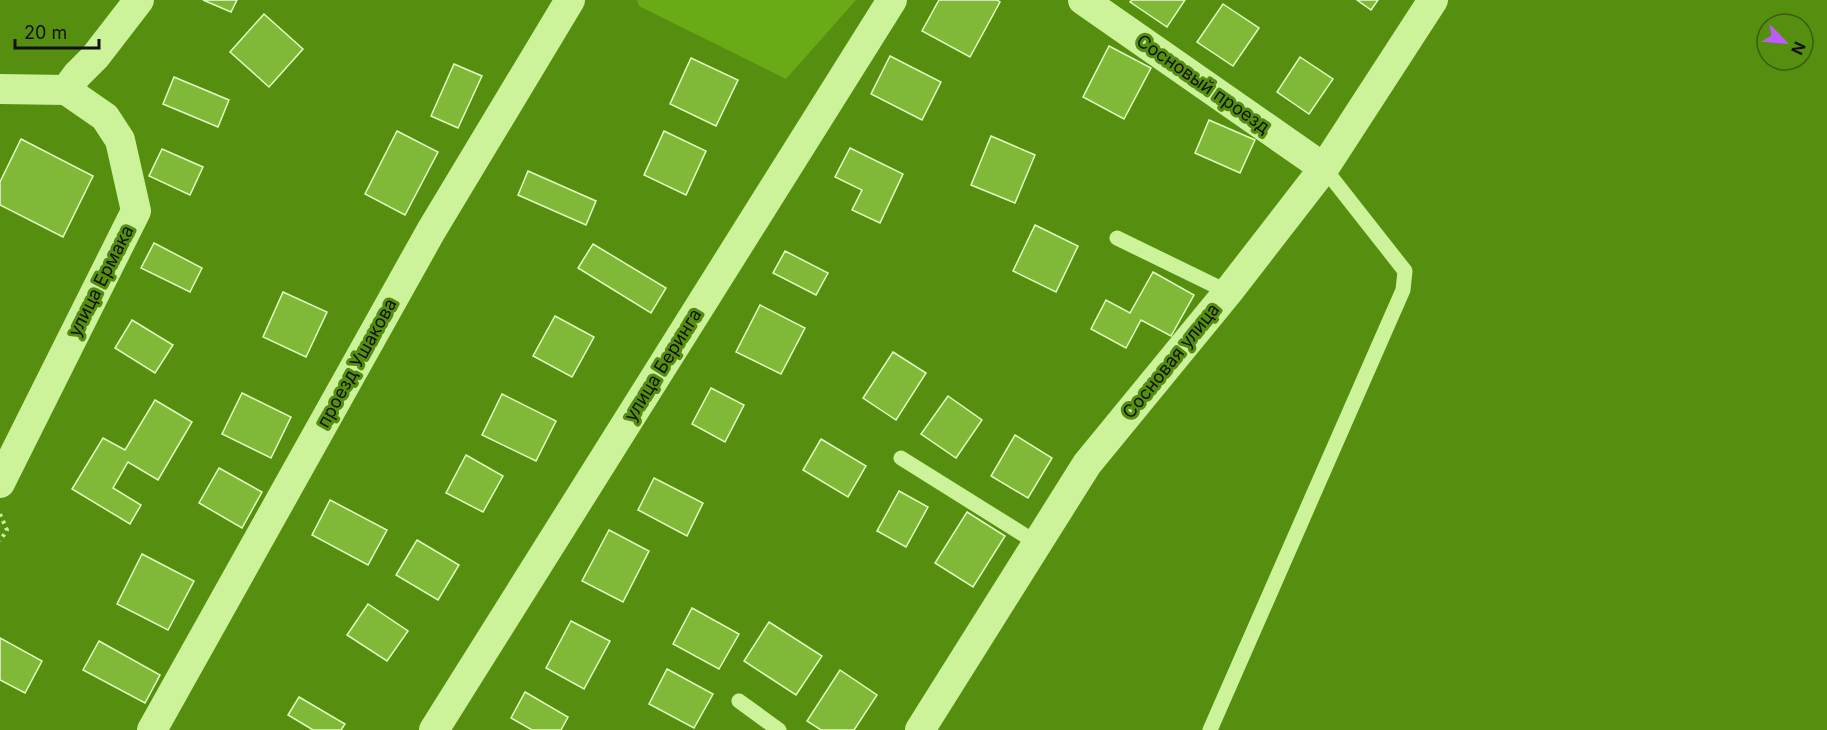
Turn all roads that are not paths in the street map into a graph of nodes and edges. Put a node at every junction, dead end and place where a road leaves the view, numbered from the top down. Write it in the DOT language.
graph roads {
  1 [pos="139,0"];
  2 [pos="570,0"];
  3 [pos="892,0"];
  4 [pos="1083,0"];
  5 [pos="1433,0"];
  6 [pos="0,90"];
  7 [pos="66,90"];
  8 [pos="1324,168"];
  9 [pos="1117,238"];
  10 [pos="1228,291"];
  11 [pos="901,458"];
  12 [pos="0,483"];
  13 [pos="1037,543"];
  14 [pos="739,701"];
  15 [pos="152,730"];
  16 [pos="434,730"];
  17 [pos="779,730"];
  18 [pos="920,730"];
  19 [pos="1210,730"];
  1 -- 7 [label="street"];
  2 -- 15 [label="street, проезд Ушакова"];
  3 -- 16 [label="street, улица Беринга"];
  4 -- 8 [label="street, Сосновый проезд"];
  5 -- 8 [label="street, Сосновая улица"];
  6 -- 7 [label="street"];
  7 -- 12 [label="street, улица Ермака"];
  8 -- 10 [label="street, Сосновая улица"];
  8 -- 19 [label="lane"];
  9 -- 10 [label="lane"];
  10 -- 13 [label="street, Сосновая улица"];
  11 -- 13 [label="lane"];
  13 -- 18 [label="street, Сосновая улица"];
  14 -- 17 [label="lane"];
}
